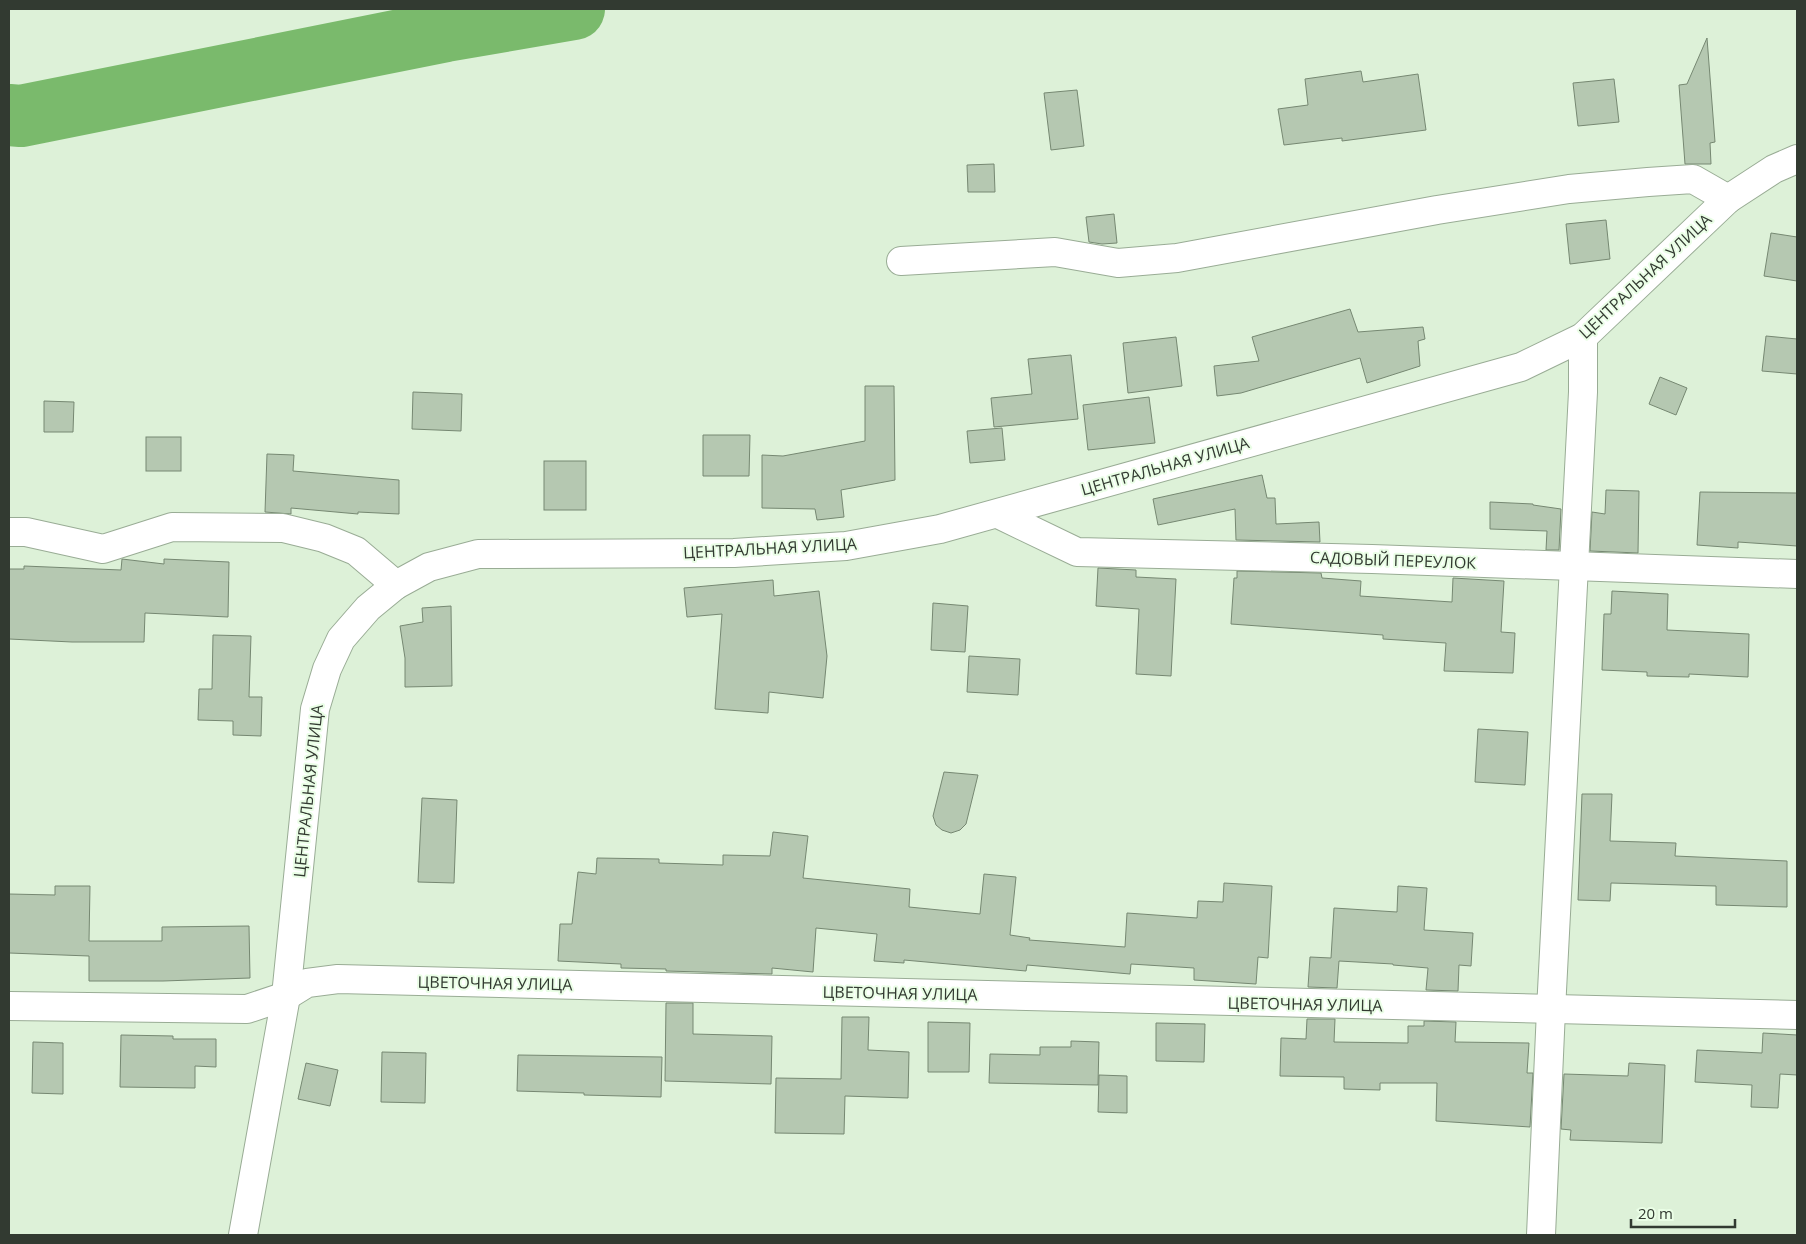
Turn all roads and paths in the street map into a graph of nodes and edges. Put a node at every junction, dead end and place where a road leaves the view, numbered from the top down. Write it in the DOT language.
graph roads {
  1 [pos="1797,159"];
  2 [pos="1728,199"];
  3 [pos="901,261"];
  4 [pos="1583,337"];
  5 [pos="998,514"];
  6 [pos="9,532"];
  7 [pos="1574,566"];
  8 [pos="1797,574"];
  9 [pos="396,585"];
  10 [pos="286,996"];
  11 [pos="9,1006"];
  12 [pos="1551,1010"];
  13 [pos="1797,1015"];
  14 [pos="243,1235"];
  15 [pos="1541,1235"];
  1 -- 2 [label="street, ЦЕНТРАЛЬНАЯ УЛИЦА"];
  2 -- 3 [label="street"];
  2 -- 4 [label="street, ЦЕНТРАЛЬНАЯ УЛИЦА"];
  4 -- 5 [label="street, ЦЕНТРАЛЬНАЯ УЛИЦА"];
  4 -- 7 [label="street"];
  5 -- 7 [label="street, САДОВЫЙ ПЕРЕУЛОК"];
  5 -- 9 [label="street, ЦЕНТРАЛЬНАЯ УЛИЦА"];
  6 -- 9 [label="street"];
  7 -- 8 [label="street, САДОВЫЙ ПЕРЕУЛОК"];
  7 -- 12 [label="street"];
  9 -- 10 [label="street, ЦЕНТРАЛЬНАЯ УЛИЦА"];
  10 -- 11 [label="street, ЦВЕТОЧНАЯ УЛИЦА"];
  10 -- 12 [label="street, ЦВЕТОЧНАЯ УЛИЦА"];
  10 -- 14 [label="street, ЦЕНТРАЛЬНАЯ УЛИЦА"];
  12 -- 13 [label="street, ЦВЕТОЧНАЯ УЛИЦА"];
  12 -- 15 [label="street"];
}
